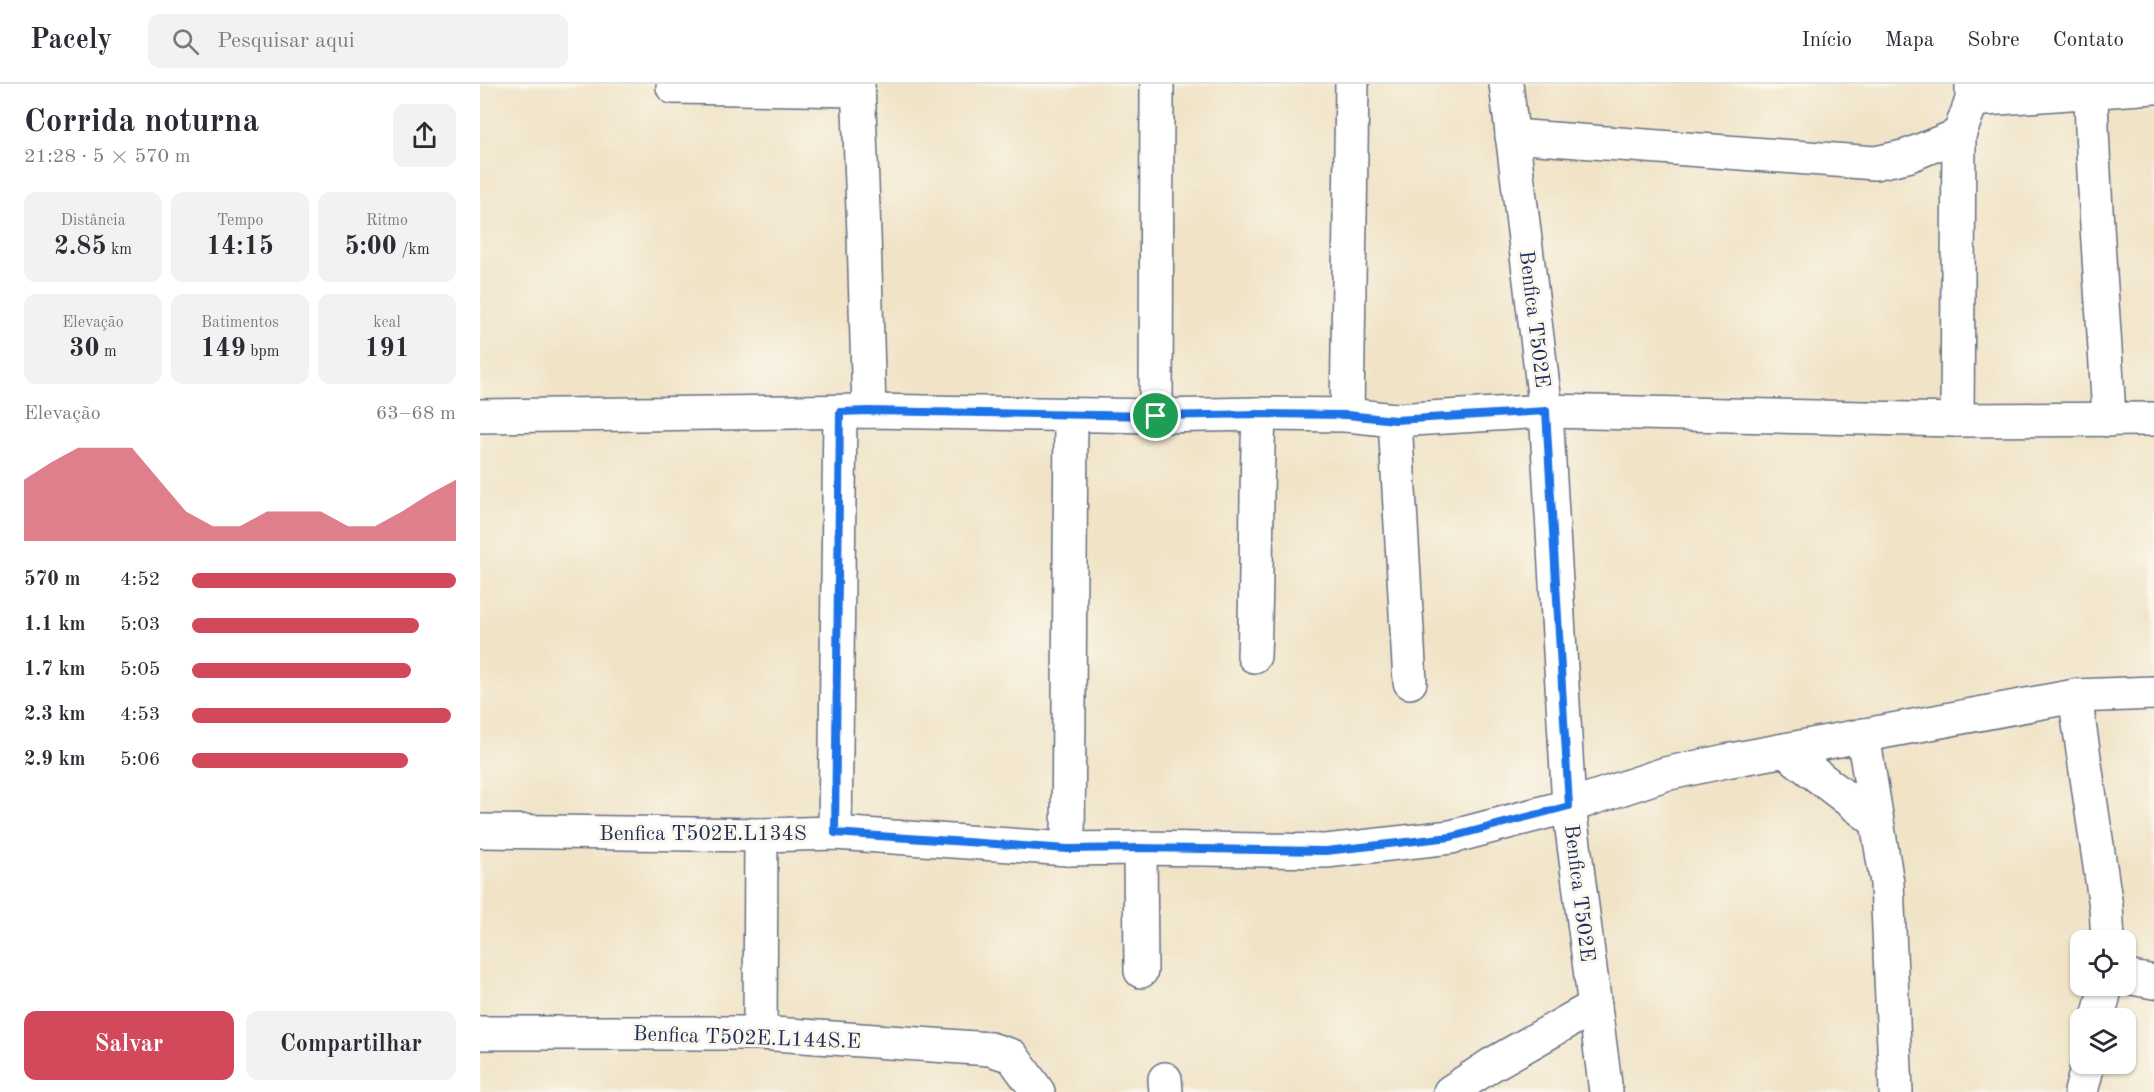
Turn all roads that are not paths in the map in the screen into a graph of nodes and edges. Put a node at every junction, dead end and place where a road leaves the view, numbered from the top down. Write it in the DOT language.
graph roads {
  1 [pos="1157,84"];
  2 [pos="1352,84"];
  3 [pos="1506,84"];
  4 [pos="673,87"];
  5 [pos="858,87"];
  6 [pos="2154,87"];
  7 [pos="1972,92"];
  8 [pos="2091,92"];
  9 [pos="1959,135"];
  10 [pos="1512,136"];
  11 [pos="1546,411"];
  12 [pos="854,412"];
  13 [pos="1259,414"];
  14 [pos="1347,415"];
  15 [pos="480,416"];
  16 [pos="1071,416"];
  17 [pos="1156,416"];
  18 [pos="2154,419"];
  19 [pos="1395,420"];
  20 [pos="1957,420"];
  21 [pos="2109,420"];
  22 [pos="1254,656"];
  23 [pos="1410,682"];
  24 [pos="2154,693"];
  25 [pos="2075,696"];
  26 [pos="1863,735"];
  27 [pos="1784,750"];
  28 [pos="1569,806"];
  29 [pos="1877,822"];
  30 [pos="480,831"];
  31 [pos="835,833"];
  32 [pos="761,835"];
  33 [pos="1140,848"];
  34 [pos="1068,849"];
  35 [pos="2107,930"];
  36 [pos="1141,971"];
  37 [pos="2136,979"];
  38 [pos="2154,982"];
  39 [pos="1595,1006"];
  40 [pos="480,1033"];
  41 [pos="760,1033"];
  42 [pos="2086,1074"];
  43 [pos="1038,1092"];
  44 [pos="1450,1092"];
  45 [pos="1606,1092"];
  46 [pos="1896,1092"];
  47 [pos="2081,1092"];
  1 -- 17 [label="street"];
  2 -- 14 [label="street"];
  3 -- 10 [label="street, Benfica T502E"];
  4 -- 5 [label="street"];
  5 -- 12 [label="street"];
  6 -- 8 [label="street"];
  7 -- 8 [label="street"];
  7 -- 9 [label="street"];
  8 -- 21 [label="street"];
  9 -- 10 [label="street"];
  9 -- 20 [label="street"];
  10 -- 11 [label="street, Benfica T502E"];
  11 -- 19 [label="street"];
  11 -- 20 [label="street"];
  11 -- 28 [label="street, Benfica T502E"];
  12 -- 15 [label="street"];
  12 -- 16 [label="street"];
  12 -- 31 [label="street"];
  13 -- 14 [label="street"];
  13 -- 17 [label="street"];
  13 -- 22 [label="street"];
  14 -- 19 [label="street"];
  16 -- 17 [label="street"];
  16 -- 34 [label="street"];
  18 -- 21 [label="street"];
  19 -- 23 [label="street"];
  20 -- 21 [label="street"];
  24 -- 25 [label="street, Benfica T502E.L134S"];
  25 -- 26 [label="street, Benfica T502E.L134S"];
  25 -- 35 [label="street"];
  26 -- 27 [label="street, Benfica T502E.L134S"];
  26 -- 29 [label="street"];
  27 -- 28 [label="street, Benfica T502E.L134S"];
  27 -- 29 [label="street"];
  28 -- 33 [label="street, Benfica T502E.L134S"];
  28 -- 39 [label="street, Benfica T502E"];
  29 -- 46 [label="street"];
  30 -- 32 [label="street, Benfica T502E.L134S"];
  31 -- 32 [label="street, Benfica T502E.L134S"];
  31 -- 34 [label="street, Benfica T502E.L134S"];
  32 -- 41 [label="street"];
  33 -- 34 [label="street, Benfica T502E.L134S"];
  33 -- 36 [label="street"];
  37 -- 38 [label="street"];
  39 -- 44 [label="street"];
  39 -- 45 [label="street, Benfica T502E"];
  40 -- 41 [label="street, Benfica T502E.L144S.E"];
  41 -- 43 [label="street, Benfica T502E.L144S.E"];
  42 -- 47 [label="street"];
}
